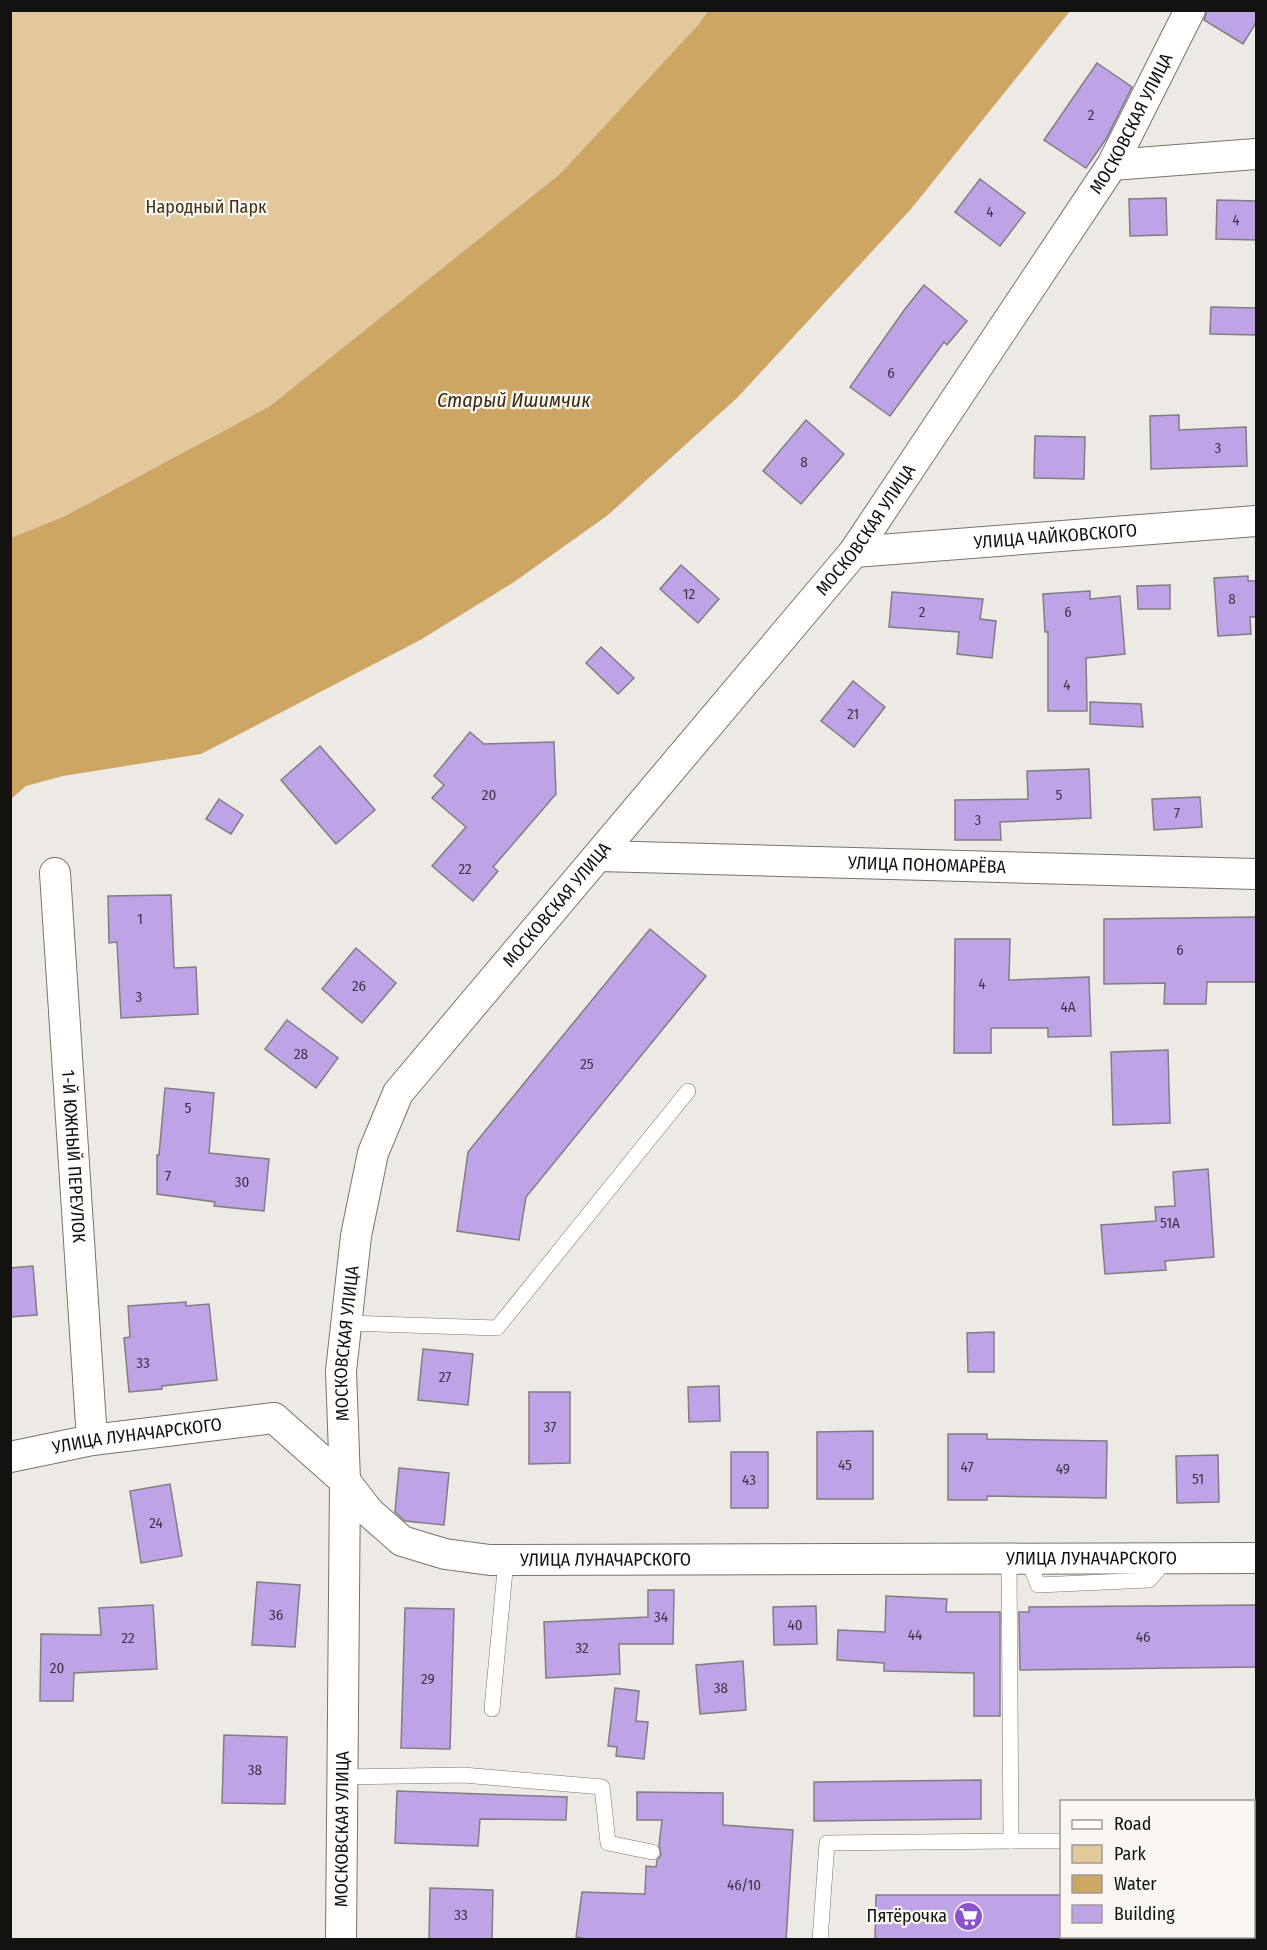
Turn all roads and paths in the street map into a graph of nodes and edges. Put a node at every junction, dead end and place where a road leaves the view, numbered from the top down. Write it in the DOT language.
graph roads {
  1 [pos="1190,10"];
  2 [pos="1257,154"];
  3 [pos="1112,165"];
  4 [pos="1257,521"];
  5 [pos="854,552"];
  6 [pos="599,856"];
  7 [pos="55,873"];
  8 [pos="1257,874"];
  9 [pos="688,1091"];
  10 [pos="346,1323"];
  11 [pos="92,1440"];
  12 [pos="10,1457"];
  13 [pos="345,1481"];
  14 [pos="1257,1558"];
  15 [pos="1019,1559"];
  16 [pos="506,1560"];
  17 [pos="492,1709"];
  18 [pos="342,1777"];
  19 [pos="1011,1841"];
  20 [pos="1060,1841"];
  21 [pos="652,1852"];
  22 [pos="341,1940"];
  23 [pos="820,1940"];
  1 -- 3 [label="street, МОСКОВСКАЯ УЛИЦА"];
  2 -- 3 [label="street"];
  3 -- 5 [label="street, МОСКОВСКАЯ УЛИЦА"];
  4 -- 5 [label="street, УЛИЦА ЧАЙКОВСКОГО"];
  5 -- 6 [label="street, МОСКОВСКАЯ УЛИЦА"];
  6 -- 8 [label="street, УЛИЦА ПОНОМАРЁВА"];
  6 -- 10 [label="street, МОСКОВСКАЯ УЛИЦА"];
  7 -- 11 [label="street, 1-Й ЮЖНЫЙ ПЕРЕУЛОК"];
  9 -- 10 [label="lane"];
  10 -- 13 [label="street, МОСКОВСКАЯ УЛИЦА"];
  11 -- 12 [label="street, УЛИЦА ЛУНАЧАРСКОГО"];
  11 -- 13 [label="street, УЛИЦА ЛУНАЧАРСКОГО"];
  13 -- 16 [label="street, УЛИЦА ЛУНАЧАРСКОГО"];
  13 -- 18 [label="street, МОСКОВСКАЯ УЛИЦА"];
  14 -- 15 [label="street, УЛИЦА ЛУНАЧАРСКОГО"];
  15 -- 16 [label="street, УЛИЦА ЛУНАЧАРСКОГО"];
  15 -- 19 [label="lane"];
  16 -- 17 [label="lane"];
  18 -- 21 [label="lane"];
  18 -- 22 [label="street, МОСКОВСКАЯ УЛИЦА"];
  19 -- 20 [label="lane"];
  19 -- 23 [label="lane"];
}
